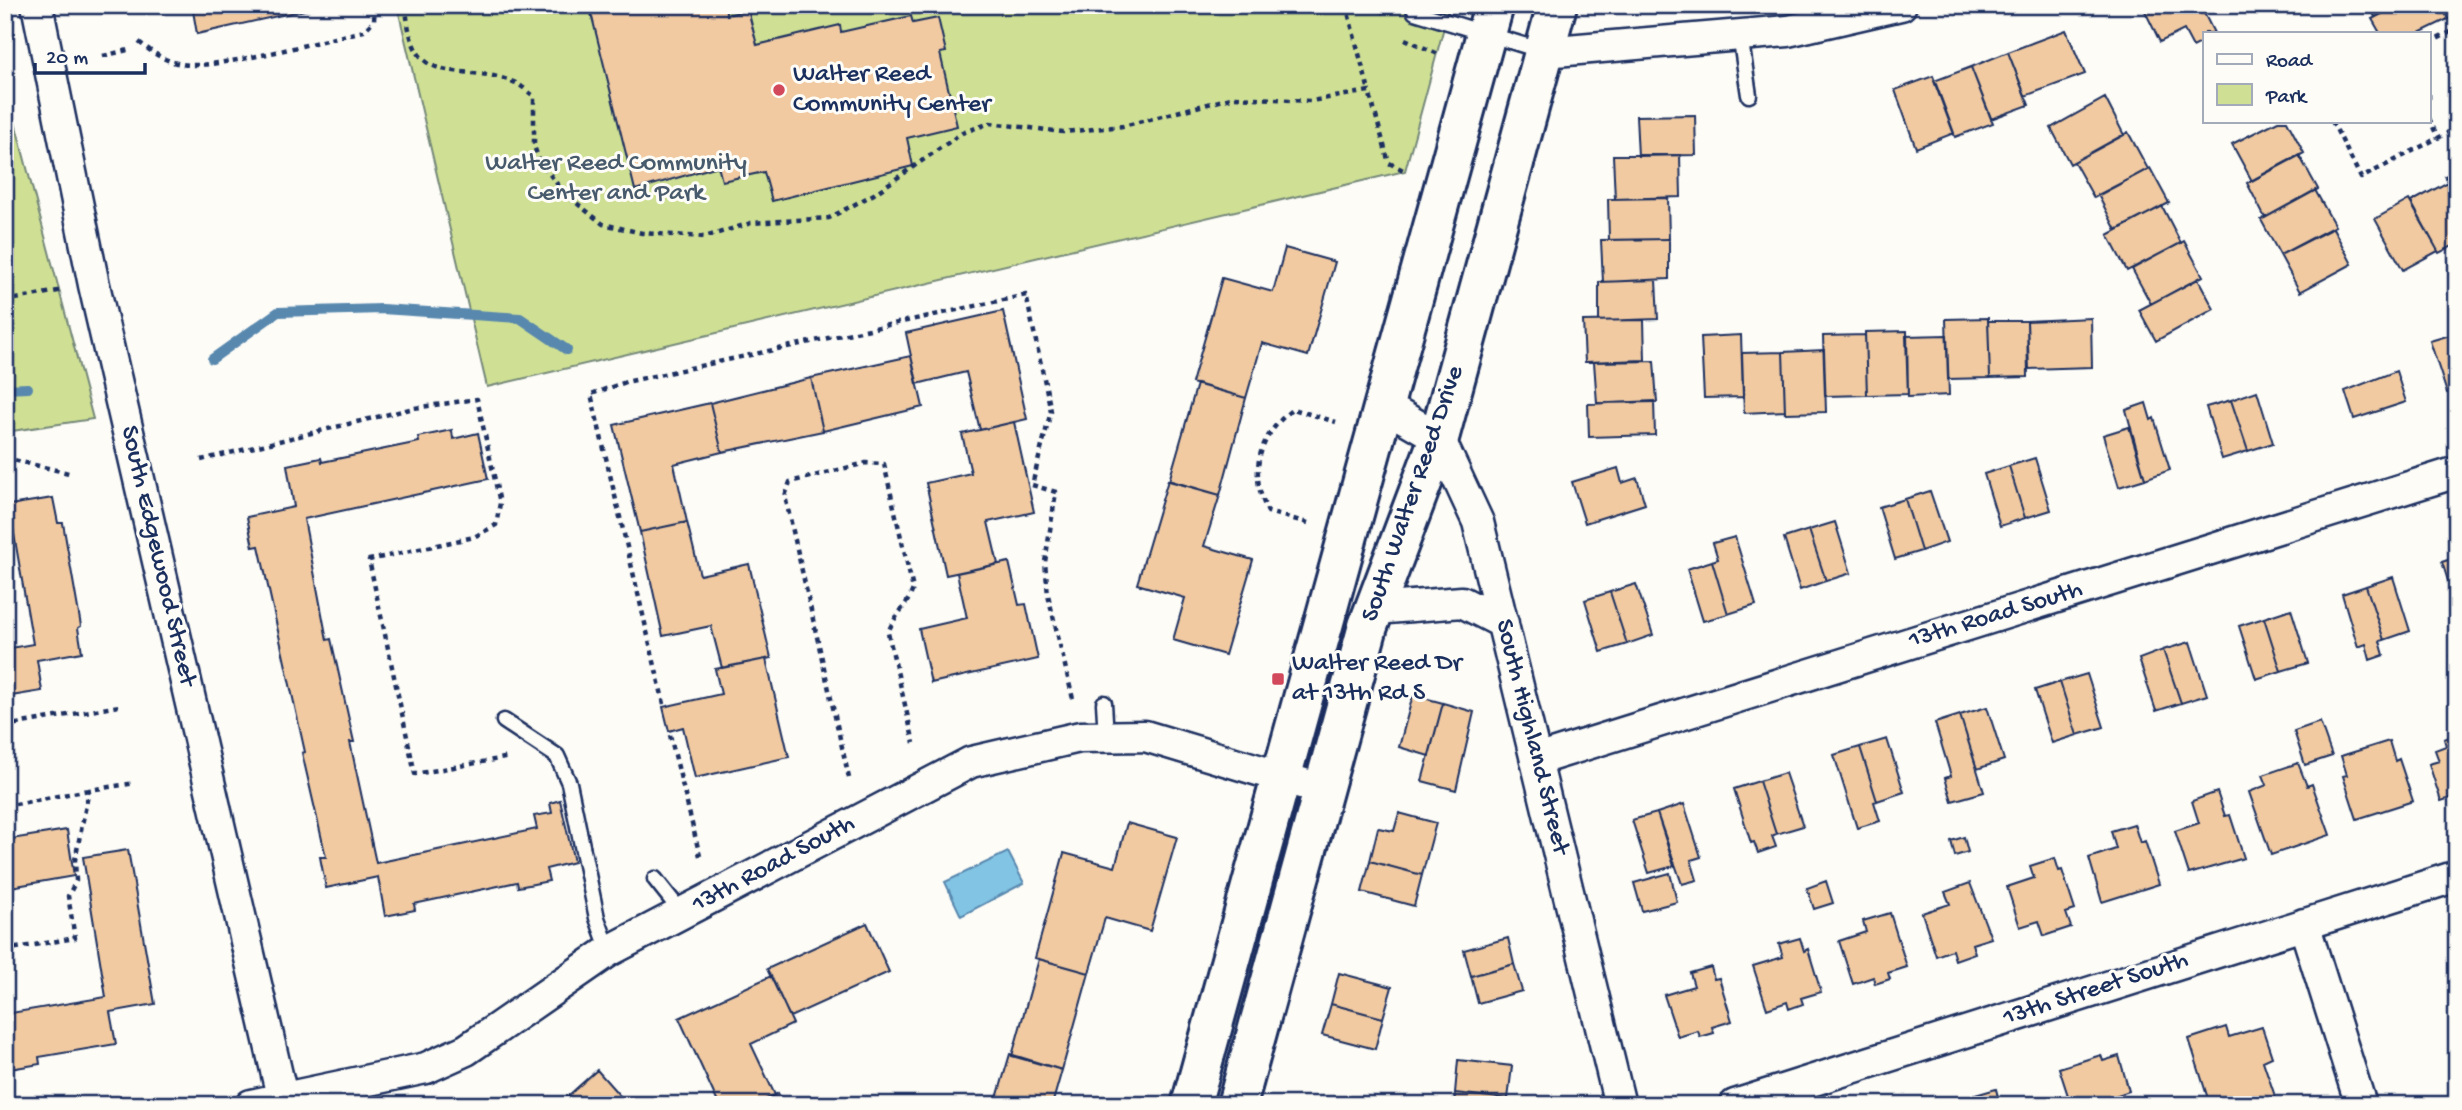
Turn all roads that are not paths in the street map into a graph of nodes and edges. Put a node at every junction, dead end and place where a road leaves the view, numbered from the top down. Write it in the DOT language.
graph roads {
  1 [pos="37,5"];
  2 [pos="537,5"];
  3 [pos="544,5"];
  4 [pos="1413,5"];
  5 [pos="1557,5"];
  6 [pos="1901,5"];
  7 [pos="1491,20"];
  8 [pos="1740,35"];
  9 [pos="1544,52"];
  10 [pos="1749,95"];
  11 [pos="1384,406"];
  12 [pos="1439,438"];
  13 [pos="2457,472"];
  14 [pos="1375,609"];
  15 [pos="1503,624"];
  16 [pos="1104,703"];
  17 [pos="504,721"];
  18 [pos="1106,737"];
  19 [pos="1536,760"];
  20 [pos="1282,777"];
  21 [pos="1321,789"];
  22 [pos="2457,876"];
  23 [pos="655,879"];
  24 [pos="682,913"];
  25 [pos="2304,925"];
  26 [pos="609,951"];
  27 [pos="283,1101"];
  28 [pos="251,1105"];
  29 [pos="1191,1105"];
  30 [pos="1237,1105"];
  31 [pos="1620,1105"];
  32 [pos="1735,1105"];
  33 [pos="2361,1105"];
  1 -- 27 [label="street, South Edgewood Street"];
  2 -- 3 [label="lane"];
  4 -- 7 [label="lane"];
  5 -- 9 [label="main road, South Walter Reed Drive"];
  6 -- 8 [label="street"];
  7 -- 9 [label="lane"];
  7 -- 11 [label="main road, South Walter Reed Drive"];
  8 -- 9 [label="street"];
  8 -- 10 [label="lane"];
  9 -- 12 [label="main road, South Walter Reed Drive"];
  11 -- 12 [label="street"];
  11 -- 20 [label="main road, South Walter Reed Drive"];
  12 -- 14 [label="main road, South Walter Reed Drive"];
  12 -- 15 [label="street, South Highland Street"];
  13 -- 19 [label="street, 13th Road South"];
  14 -- 15 [label="street"];
  14 -- 21 [label="main road, South Walter Reed Drive"];
  15 -- 19 [label="street, South Highland Street"];
  16 -- 18 [label="lane"];
  17 -- 26 [label="lane"];
  18 -- 20 [label="street, 13th Road South"];
  18 -- 24 [label="street, 13th Road South"];
  19 -- 31 [label="street, South Highland Street"];
  20 -- 21 [label="street, 13th Road South"];
  20 -- 29 [label="main road, South Walter Reed Drive"];
  21 -- 30 [label="main road, South Walter Reed Drive"];
  22 -- 25 [label="street, 13th Street South"];
  23 -- 24 [label="lane"];
  24 -- 26 [label="street, 13th Road South"];
  25 -- 32 [label="street, 13th Street South"];
  25 -- 33 [label="street"];
  26 -- 27 [label="street, 13th Road South"];
  27 -- 28 [label="street, 13th Road South"];
}
